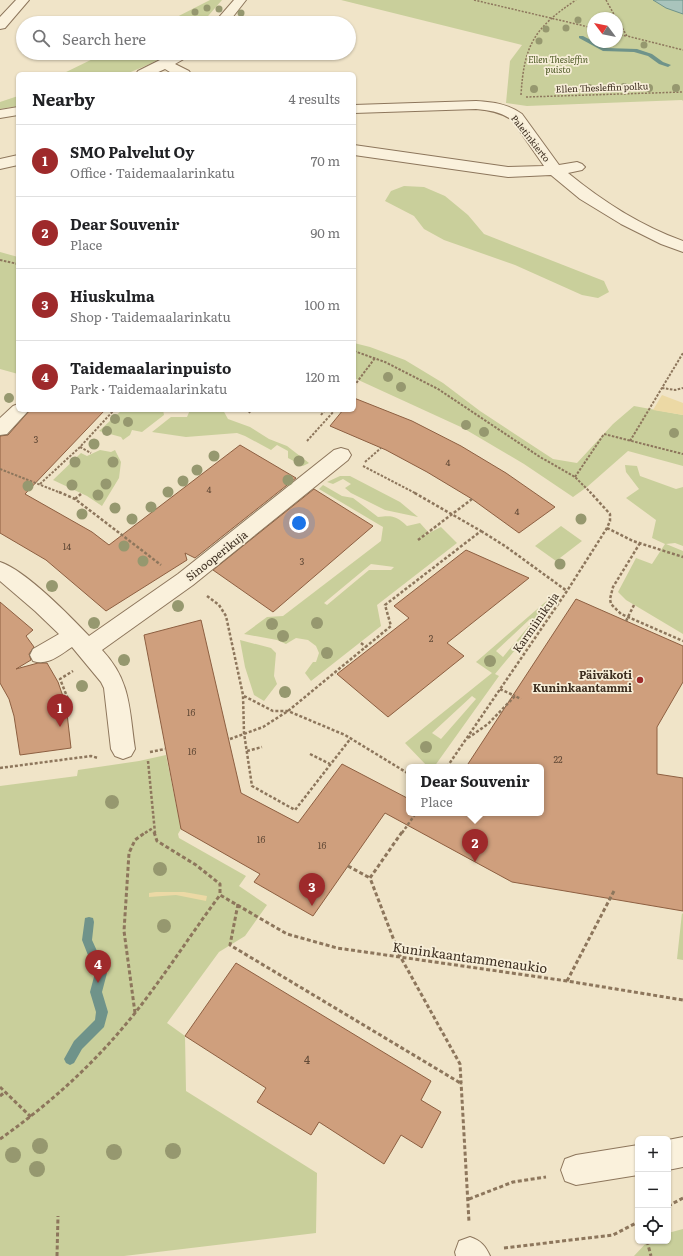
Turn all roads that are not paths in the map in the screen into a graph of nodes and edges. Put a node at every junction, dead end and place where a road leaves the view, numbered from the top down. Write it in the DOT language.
graph roads {
  1 [pos="28,1"];
  2 [pos="242,4"];
  3 [pos="229,16"];
  4 [pos="0,25"];
  5 [pos="173,60"];
  6 [pos="166,64"];
  7 [pos="148,72"];
  8 [pos="180,72"];
  9 [pos="356,109"];
  10 [pos="16,111"];
  11 [pos="0,114"];
  12 [pos="356,150"];
  13 [pos="16,160"];
  14 [pos="0,164"];
  15 [pos="576,167"];
  16 [pos="555,170"];
  17 [pos="683,247"];
  18 [pos="18,412"];
  19 [pos="0,430"];
  20 [pos="341,455"];
  21 [pos="0,570"];
  22 [pos="81,641"];
  23 [pos="41,656"];
  24 [pos="123,749"];
  25 [pos="683,1152"];
  26 [pos="671,1154"];
  27 [pos="635,1160"];
  28 [pos="576,1170"];
  1 -- 4 [label="street"];
  2 -- 3 [label="street"];
  5 -- 6 [label="street"];
  6 -- 7 [label="street"];
  6 -- 8 [label="street"];
  9 -- 16 [label="street, Paletinkierto"];
  10 -- 11 [label="street"];
  12 -- 16 [label="street"];
  13 -- 14 [label="street"];
  15 -- 16 [label="street"];
  16 -- 17 [label="street, Paletinkierto"];
  18 -- 19 [label="street"];
  20 -- 22 [label="street, Sinooperikuja"];
  21 -- 22 [label="street"];
  22 -- 23 [label="street, Sinooperikuja"];
  22 -- 24 [label="street"];
  25 -- 26 [label="street"];
  27 -- 28 [label="street"];
}
